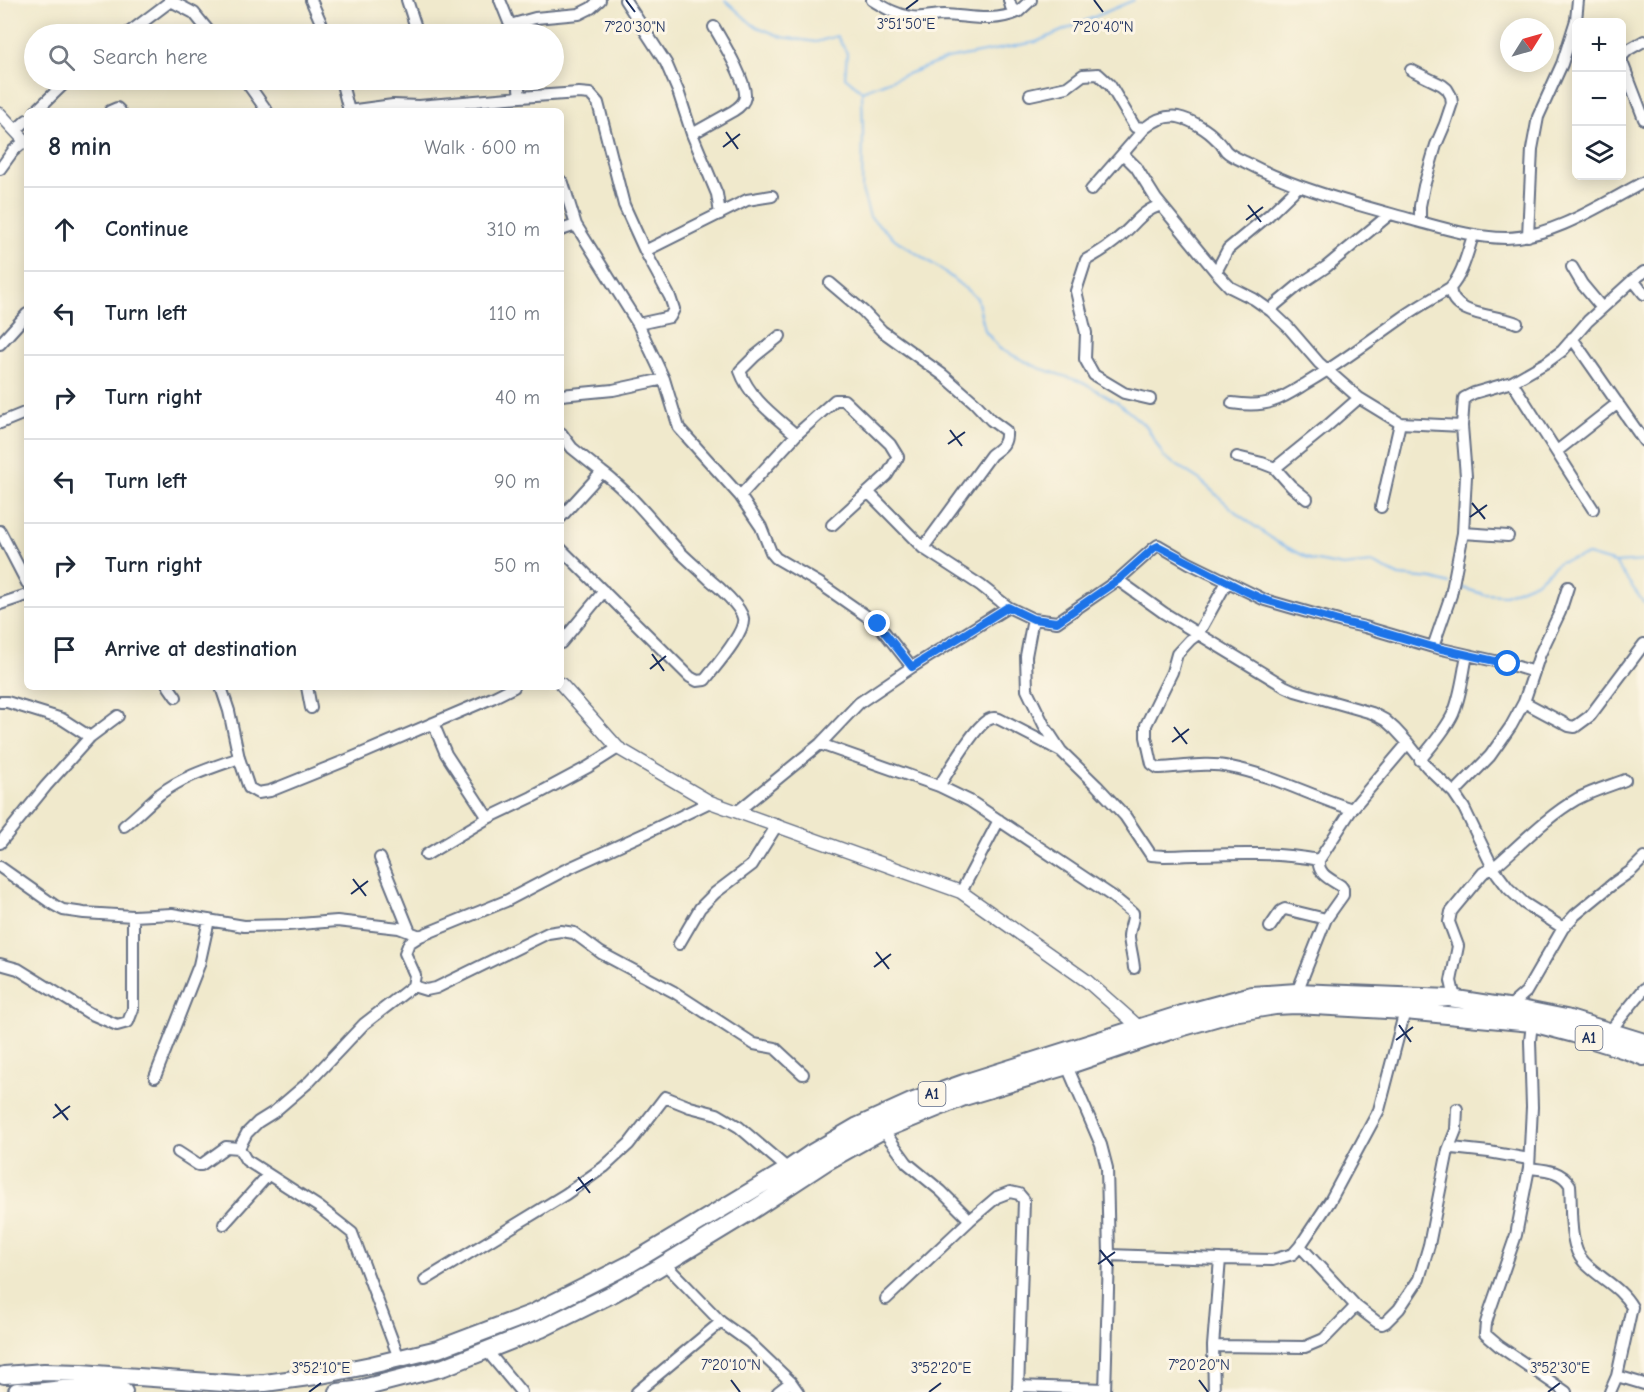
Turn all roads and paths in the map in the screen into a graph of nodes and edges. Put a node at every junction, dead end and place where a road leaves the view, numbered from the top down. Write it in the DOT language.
graph roads {
  1 [pos="170,0"];
  2 [pos="311,0"];
  3 [pos="407,0"];
  4 [pos="500,0"];
  5 [pos="600,0"];
  6 [pos="625,0"];
  7 [pos="872,0"];
  8 [pos="1009,0"];
  9 [pos="1031,0"];
  10 [pos="1578,0"];
  11 [pos="1018,12"];
  12 [pos="140,24"];
  13 [pos="203,24"];
  14 [pos="322,24"];
  15 [pos="415,24"];
  16 [pos="508,24"];
  17 [pos="522,24"];
  18 [pos="714,27"];
  19 [pos="1644,41"];
  20 [pos="1411,70"];
  21 [pos="58,90"];
  22 [pos="252,90"];
  23 [pos="343,90"];
  24 [pos="520,90"];
  25 [pos="1030,95"];
  26 [pos="520,96"];
  27 [pos="39,108"];
  28 [pos="265,108"];
  29 [pos="347,108"];
  30 [pos="370,108"];
  31 [pos="412,108"];
  32 [pos="427,108"];
  33 [pos="0,114"];
  34 [pos="1644,118"];
  35 [pos="24,123"];
  36 [pos="1145,128"];
  37 [pos="16,130"];
  38 [pos="692,134"];
  39 [pos="24,140"];
  40 [pos="24,143"];
  41 [pos="1123,154"];
  42 [pos="0,169"];
  43 [pos="1644,183"];
  44 [pos="564,186"];
  45 [pos="1299,186"];
  46 [pos="1091,190"];
  47 [pos="772,196"];
  48 [pos="1161,205"];
  49 [pos="1390,213"];
  50 [pos="720,214"];
  51 [pos="1420,222"];
  52 [pos="576,225"];
  53 [pos="564,229"];
  54 [pos="1473,236"];
  55 [pos="1528,236"];
  56 [pos="645,251"];
  57 [pos="1572,267"];
  58 [pos="1216,272"];
  59 [pos="1644,272"];
  60 [pos="1633,280"];
  61 [pos="830,283"];
  62 [pos="1450,288"];
  63 [pos="1644,294"];
  64 [pos="1602,308"];
  65 [pos="1271,311"];
  66 [pos="24,317"];
  67 [pos="1517,323"];
  68 [pos="638,324"];
  69 [pos="780,336"];
  70 [pos="1572,338"];
  71 [pos="0,344"];
  72 [pos="1328,370"];
  73 [pos="664,379"];
  74 [pos="1512,382"];
  75 [pos="564,395"];
  76 [pos="1359,398"];
  77 [pos="1150,399"];
  78 [pos="1232,403"];
  79 [pos="1617,403"];
  80 [pos="24,413"];
  81 [pos="0,423"];
  82 [pos="1400,423"];
  83 [pos="1462,426"];
  84 [pos="796,435"];
  85 [pos="564,437"];
  86 [pos="1644,441"];
  87 [pos="1557,451"];
  88 [pos="1237,457"];
  89 [pos="1275,468"];
  90 [pos="602,472"];
  91 [pos="868,492"];
  92 [pos="740,496"];
  93 [pos="1307,499"];
  94 [pos="1381,507"];
  95 [pos="1593,509"];
  96 [pos="564,514"];
  97 [pos="832,525"];
  98 [pos="0,531"];
  99 [pos="1463,534"];
  100 [pos="1508,536"];
  101 [pos="923,548"];
  102 [pos="564,552"];
  103 [pos="24,577"];
  104 [pos="1118,580"];
  105 [pos="1227,582"];
  106 [pos="1568,587"];
  107 [pos="604,591"];
  108 [pos="24,596"];
  109 [pos="0,604"];
  110 [pos="1008,607"];
  111 [pos="1033,619"];
  112 [pos="1198,634"];
  113 [pos="564,639"];
  114 [pos="1644,644"];
  115 [pos="1433,647"];
  116 [pos="1467,655"];
  117 [pos="912,667"];
  118 [pos="1534,672"];
  119 [pos="564,687"];
  120 [pos="171,690"];
  121 [pos="222,690"];
  122 [pos="308,690"];
  123 [pos="508,690"];
  124 [pos="176,697"];
  125 [pos="0,702"];
  126 [pos="1524,702"];
  127 [pos="311,708"];
  128 [pos="118,716"];
  129 [pos="433,723"];
  130 [pos="90,736"];
  131 [pos="1408,743"];
  132 [pos="820,744"];
  133 [pos="618,748"];
  134 [pos="1061,752"];
  135 [pos="239,758"];
  136 [pos="1420,760"];
  137 [pos="1625,780"];
  138 [pos="939,786"];
  139 [pos="1454,793"];
  140 [pos="710,802"];
  141 [pos="1352,809"];
  142 [pos="738,811"];
  143 [pos="488,818"];
  144 [pos="999,820"];
  145 [pos="777,825"];
  146 [pos="124,826"];
  147 [pos="0,843"];
  148 [pos="426,855"];
  149 [pos="380,858"];
  150 [pos="1644,858"];
  151 [pos="1319,860"];
  152 [pos="0,867"];
  153 [pos="1493,868"];
  154 [pos="961,892"];
  155 [pos="133,916"];
  156 [pos="209,920"];
  157 [pos="1326,920"];
  158 [pos="1270,927"];
  159 [pos="1563,928"];
  160 [pos="415,934"];
  161 [pos="679,944"];
  162 [pos="0,964"];
  163 [pos="1134,968"];
  164 [pos="413,986"];
  165 [pos="1644,989"];
  166 [pos="1297,992"];
  167 [pos="1450,998"];
  168 [pos="1407,1004"];
  169 [pos="1508,1008"];
  170 [pos="1532,1023"];
  171 [pos="1140,1028"];
  172 [pos="1610,1031"];
  173 [pos="1644,1042"];
  174 [pos="1644,1058"];
  175 [pos="1067,1066"];
  176 [pos="803,1074"];
  177 [pos="155,1077"];
  178 [pos="1457,1109"];
  179 [pos="883,1130"];
  180 [pos="239,1148"];
  181 [pos="1448,1150"];
  182 [pos="178,1152"];
  183 [pos="1529,1164"];
  184 [pos="788,1169"];
  185 [pos="268,1175"];
  186 [pos="970,1220"];
  187 [pos="224,1224"];
  188 [pos="1300,1246"];
  189 [pos="1109,1255"];
  190 [pos="1220,1259"];
  191 [pos="665,1264"];
  192 [pos="425,1280"];
  193 [pos="886,1299"];
  194 [pos="1356,1306"];
  195 [pos="721,1322"];
  196 [pos="1213,1346"];
  197 [pos="487,1350"];
  198 [pos="399,1358"];
  199 [pos="2,1375"];
  200 [pos="1617,1376"];
  201 [pos="791,1382"];
  202 [pos="1644,1384"];
  203 [pos="1018,1389"];
  204 [pos="69,1390"];
  205 [pos="1105,1391"];
  206 [pos="17,1392"];
  207 [pos="124,1392"];
  208 [pos="338,1392"];
  209 [pos="521,1392"];
  210 [pos="637,1392"];
  211 [pos="778,1392"];
  212 [pos="798,1392"];
  213 [pos="1214,1392"];
  214 [pos="1566,1392"];
  215 [pos="1610,1392"];
  1 -- 12 [label="street"];
  1 -- 13 [label="street"];
  2 -- 14 [label="street"];
  3 -- 15 [label="street"];
  4 -- 16 [label="street"];
  5 -- 17 [label="street"];
  6 -- 38 [label="street"];
  7 -- 11 [label="street"];
  8 -- 11 [label="street"];
  9 -- 11 [label="street"];
  10 -- 55 [label="street"];
  18 -- 38 [label="street"];
  19 -- 34 [label="street"];
  20 -- 51 [label="street"];
  21 -- 27 [label="street"];
  22 -- 28 [label="street"];
  23 -- 29 [label="street"];
  24 -- 26 [label="street"];
  25 -- 36 [label="street"];
  26 -- 32 [label="street"];
  26 -- 56 [label="street"];
  30 -- 31 [label="street"];
  33 -- 37 [label="street"];
  35 -- 37 [label="street"];
  36 -- 41 [label="street"];
  36 -- 45 [label="street"];
  37 -- 39 [label="street"];
  38 -- 50 [label="street"];
  40 -- 42 [label="street"];
  41 -- 46 [label="street"];
  41 -- 48 [label="street"];
  43 -- 55 [label="street"];
  44 -- 52 [label="street"];
  45 -- 49 [label="street"];
  45 -- 58 [label="street"];
  47 -- 50 [label="street"];
  48 -- 58 [label="street"];
  48 -- 77 [label="street"];
  49 -- 51 [label="street"];
  49 -- 65 [label="street"];
  50 -- 56 [label="street"];
  51 -- 54 [label="street"];
  52 -- 53 [label="street"];
  52 -- 68 [label="street"];
  54 -- 55 [label="street"];
  54 -- 62 [label="street"];
  56 -- 68 [label="street"];
  57 -- 64 [label="street"];
  58 -- 65 [label="street"];
  59 -- 60 [label="street"];
  60 -- 63 [label="street"];
  60 -- 64 [label="street"];
  61 -- 101 [label="street"];
  62 -- 67 [label="street"];
  62 -- 72 [label="street"];
  64 -- 70 [label="street"];
  65 -- 72 [label="street"];
  66 -- 71 [label="street"];
  68 -- 73 [label="street"];
  69 -- 84 [label="street"];
  70 -- 74 [label="street"];
  70 -- 79 [label="street"];
  72 -- 76 [label="street"];
  72 -- 78 [label="street"];
  73 -- 75 [label="street"];
  73 -- 92 [label="street"];
  74 -- 83 [label="street"];
  74 -- 87 [label="street"];
  76 -- 82 [label="street"];
  76 -- 89 [label="street"];
  79 -- 86 [label="street"];
  79 -- 87 [label="street"];
  80 -- 81 [label="street"];
  82 -- 83 [label="street"];
  82 -- 94 [label="street"];
  83 -- 99 [label="street"];
  84 -- 91 [label="street"];
  84 -- 92 [label="street"];
  85 -- 90 [label="street"];
  87 -- 95 [label="street"];
  88 -- 89 [label="street"];
  89 -- 93 [label="street"];
  90 -- 96 [label="street"];
  90 -- 107 [label="street"];
  91 -- 97 [label="street"];
  91 -- 101 [label="street"];
  92 -- 117 [label="street"];
  98 -- 103 [label="street"];
  99 -- 100 [label="street"];
  99 -- 115 [label="street"];
  101 -- 110 [label="street"];
  102 -- 107 [label="street"];
  104 -- 105 [label="street"];
  104 -- 111 [label="street"];
  104 -- 112 [label="street"];
  105 -- 112 [label="street"];
  105 -- 115 [label="street"];
  106 -- 118 [label="street"];
  107 -- 113 [label="street"];
  108 -- 109 [label="street"];
  110 -- 111 [label="street"];
  110 -- 117 [label="street"];
  111 -- 134 [label="street"];
  112 -- 131 [label="street"];
  112 -- 141 [label="street"];
  114 -- 126 [label="street"];
  115 -- 116 [label="street"];
  116 -- 118 [label="street"];
  116 -- 136 [label="street"];
  117 -- 132 [label="street"];
  118 -- 126 [label="street"];
  119 -- 133 [label="street"];
  120 -- 124 [label="street"];
  121 -- 135 [label="street"];
  122 -- 127 [label="street"];
  123 -- 129 [label="street"];
  125 -- 130 [label="street"];
  126 -- 139 [label="street"];
  128 -- 130 [label="street"];
  129 -- 135 [label="street"];
  129 -- 143 [label="street"];
  130 -- 147 [label="street"];
  131 -- 136 [label="street"];
  131 -- 141 [label="street"];
  132 -- 138 [label="street"];
  132 -- 142 [label="street"];
  133 -- 140 [label="street"];
  133 -- 143 [label="street"];
  134 -- 138 [label="street"];
  134 -- 151 [label="street"];
  135 -- 146 [label="street"];
  136 -- 139 [label="street"];
  137 -- 153 [label="street"];
  138 -- 144 [label="street"];
  139 -- 153 [label="street"];
  140 -- 142 [label="street"];
  140 -- 160 [label="street"];
  141 -- 151 [label="street"];
  142 -- 145 [label="street"];
  143 -- 148 [label="street"];
  144 -- 154 [label="street"];
  144 -- 163 [label="street"];
  145 -- 154 [label="street"];
  145 -- 161 [label="street"];
  149 -- 160 [label="street"];
  150 -- 159 [label="street"];
  151 -- 157 [label="street"];
  152 -- 155 [label="street"];
  153 -- 159 [label="street"];
  153 -- 167 [label="street"];
  154 -- 171 [label="street"];
  155 -- 156 [label="street"];
  155 -- 162 [label="street"];
  156 -- 160 [label="street"];
  156 -- 177 [label="street"];
  157 -- 158 [label="street"];
  157 -- 166 [label="street"];
  159 -- 169 [label="street"];
  160 -- 164 [label="street"];
  164 -- 176 [label="street"];
  164 -- 180 [label="street"];
  165 -- 172 [label="street"];
  166 -- 168 [label="highway, A1"];
  166 -- 171 [label="highway, A1"];
  167 -- 168 [label="highway, A1"];
  167 -- 169 [label="highway, A1"];
  168 -- 170 [label="highway, A1"];
  168 -- 175 [label="highway, A1"];
  168 -- 188 [label="street"];
  169 -- 172 [label="highway, A1"];
  170 -- 174 [label="highway, A1"];
  170 -- 183 [label="street"];
  171 -- 184 [label="highway, A1"];
  172 -- 173 [label="highway, A1"];
  175 -- 179 [label="highway, A1"];
  175 -- 189 [label="street"];
  178 -- 181 [label="street"];
  179 -- 186 [label="street"];
  179 -- 191 [label="highway, A1"];
  180 -- 182 [label="street"];
  180 -- 185 [label="street"];
  181 -- 183 [label="street"];
  181 -- 194 [label="street"];
  183 -- 200 [label="street"];
  183 -- 214 [label="street"];
  184 -- 192 [label="street"];
  184 -- 198 [label="highway, A1"];
  185 -- 187 [label="street"];
  185 -- 198 [label="street"];
  186 -- 193 [label="street"];
  186 -- 203 [label="street"];
  188 -- 190 [label="street"];
  188 -- 194 [label="street"];
  189 -- 190 [label="street"];
  189 -- 205 [label="street"];
  190 -- 196 [label="street"];
  191 -- 195 [label="street"];
  191 -- 197 [label="highway, A1"];
  194 -- 196 [label="street"];
  195 -- 201 [label="street"];
  195 -- 210 [label="street"];
  196 -- 213 [label="street"];
  197 -- 208 [label="highway, A1"];
  197 -- 209 [label="street"];
  198 -- 199 [label="highway, A1"];
  199 -- 206 [label="highway, A1"];
  200 -- 202 [label="street"];
  200 -- 215 [label="street"];
  201 -- 211 [label="street"];
  201 -- 212 [label="street"];
  203 -- 205 [label="street"];
  204 -- 206 [label="highway, A1"];
  204 -- 207 [label="highway, A1"];
}
